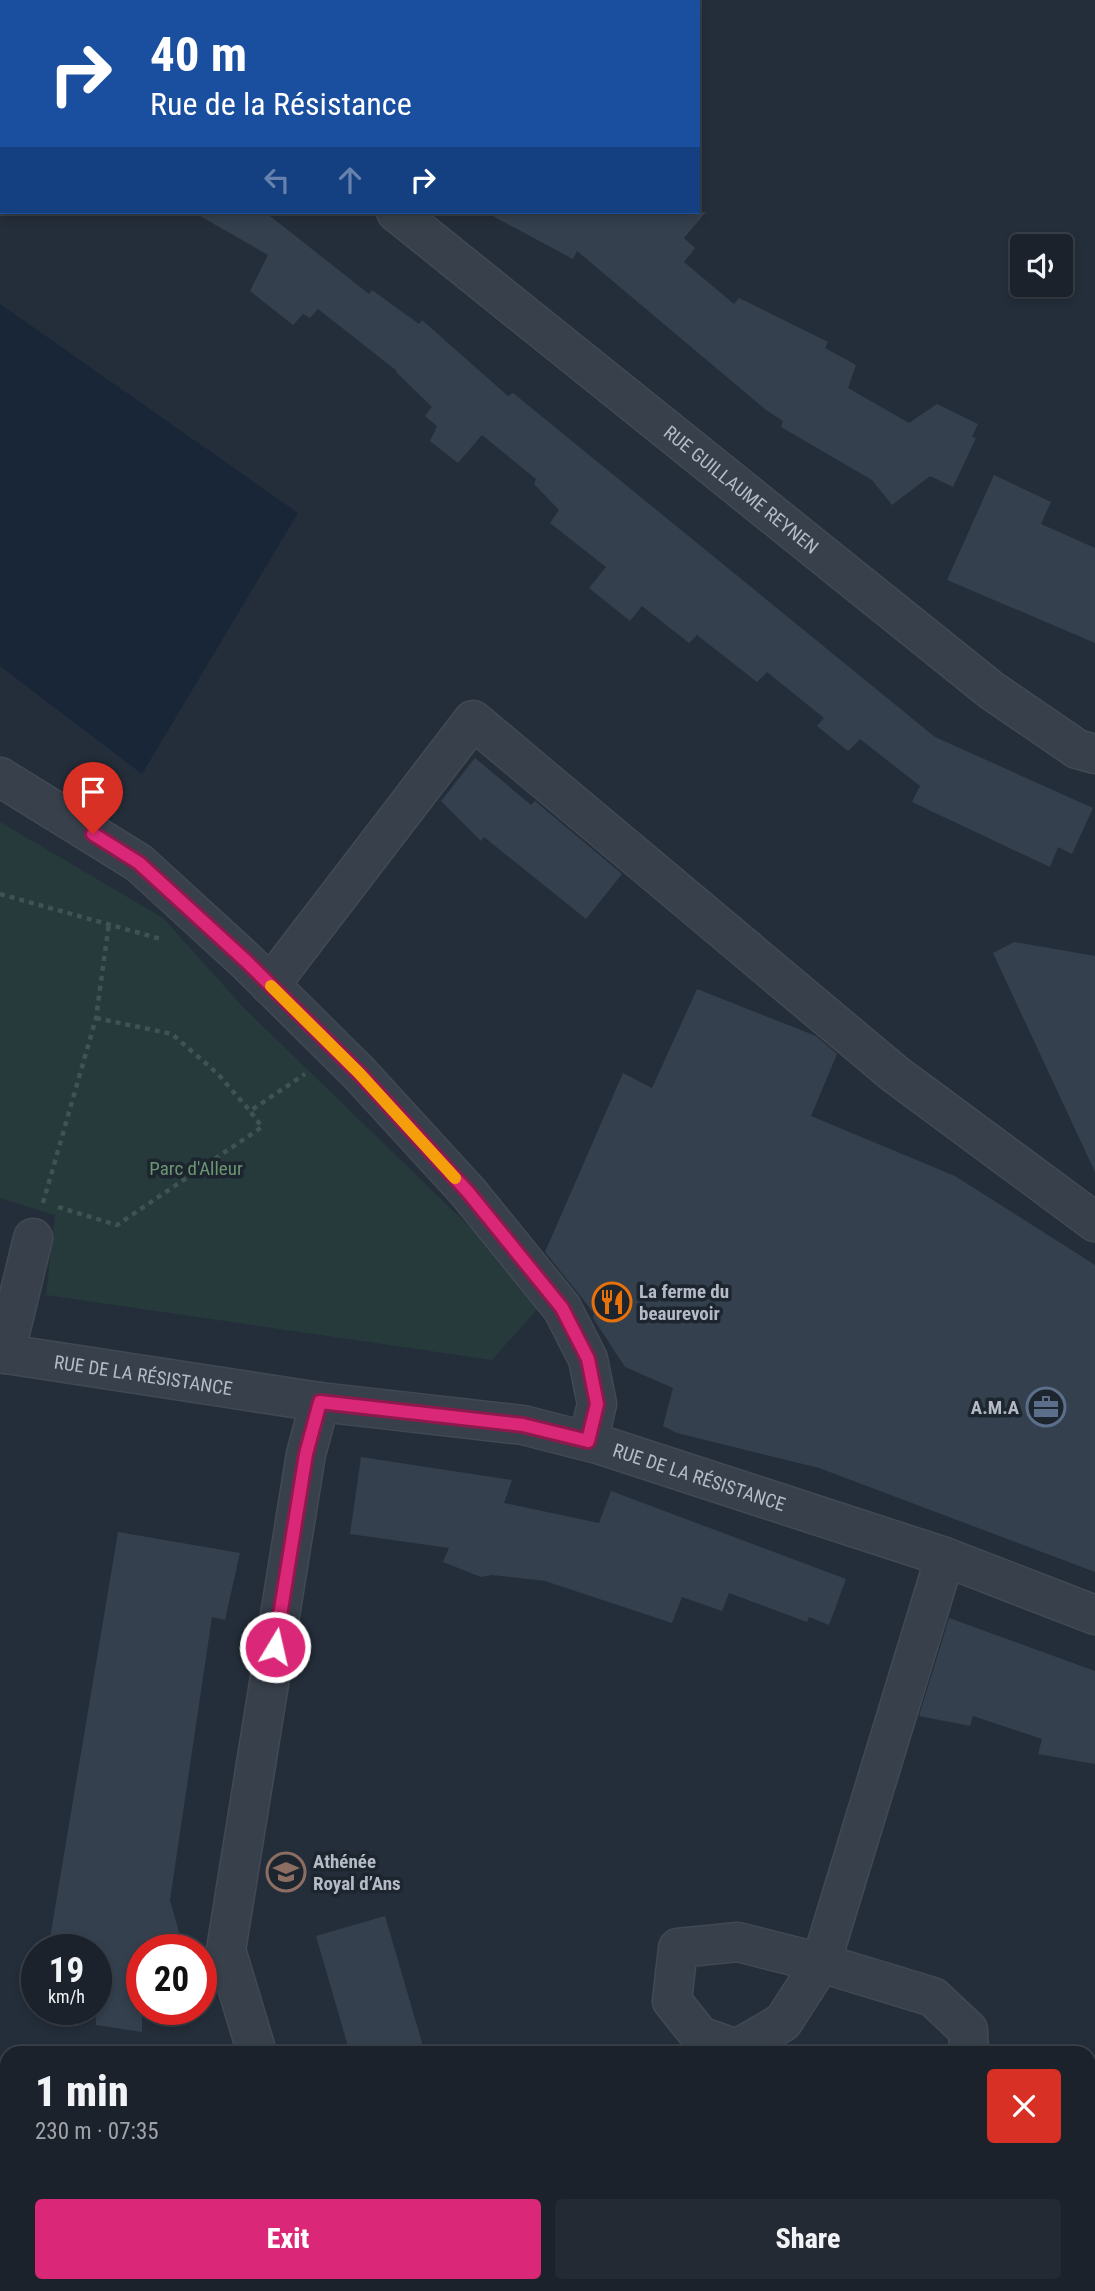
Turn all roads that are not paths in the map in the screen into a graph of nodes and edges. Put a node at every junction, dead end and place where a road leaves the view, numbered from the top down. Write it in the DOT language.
graph roads {
  1 [pos="398,214"];
  2 [pos="1095,754"];
  3 [pos="0,777"];
  4 [pos="270,985"];
  5 [pos="38,1220"];
  6 [pos="1095,1222"];
  7 [pos="2,1353"];
  8 [pos="320,1402"];
  9 [pos="588,1441"];
  10 [pos="945,1557"];
  11 [pos="1095,1615"];
  12 [pos="255,2046"];
  13 [pos="969,2046"];
  1 -- 2 [label="street, RUE GUILLAUME REYNEN"];
  3 -- 4 [label="street"];
  4 -- 6 [label="street"];
  4 -- 9 [label="street"];
  5 -- 7 [label="street"];
  7 -- 8 [label="street, RUE DE LA RÉSISTANCE"];
  8 -- 9 [label="street, RUE DE LA RÉSISTANCE"];
  8 -- 12 [label="street"];
  9 -- 10 [label="street, RUE DE LA RÉSISTANCE"];
  10 -- 11 [label="street, RUE DE LA RÉSISTANCE"];
  10 -- 13 [label="street"];
}
